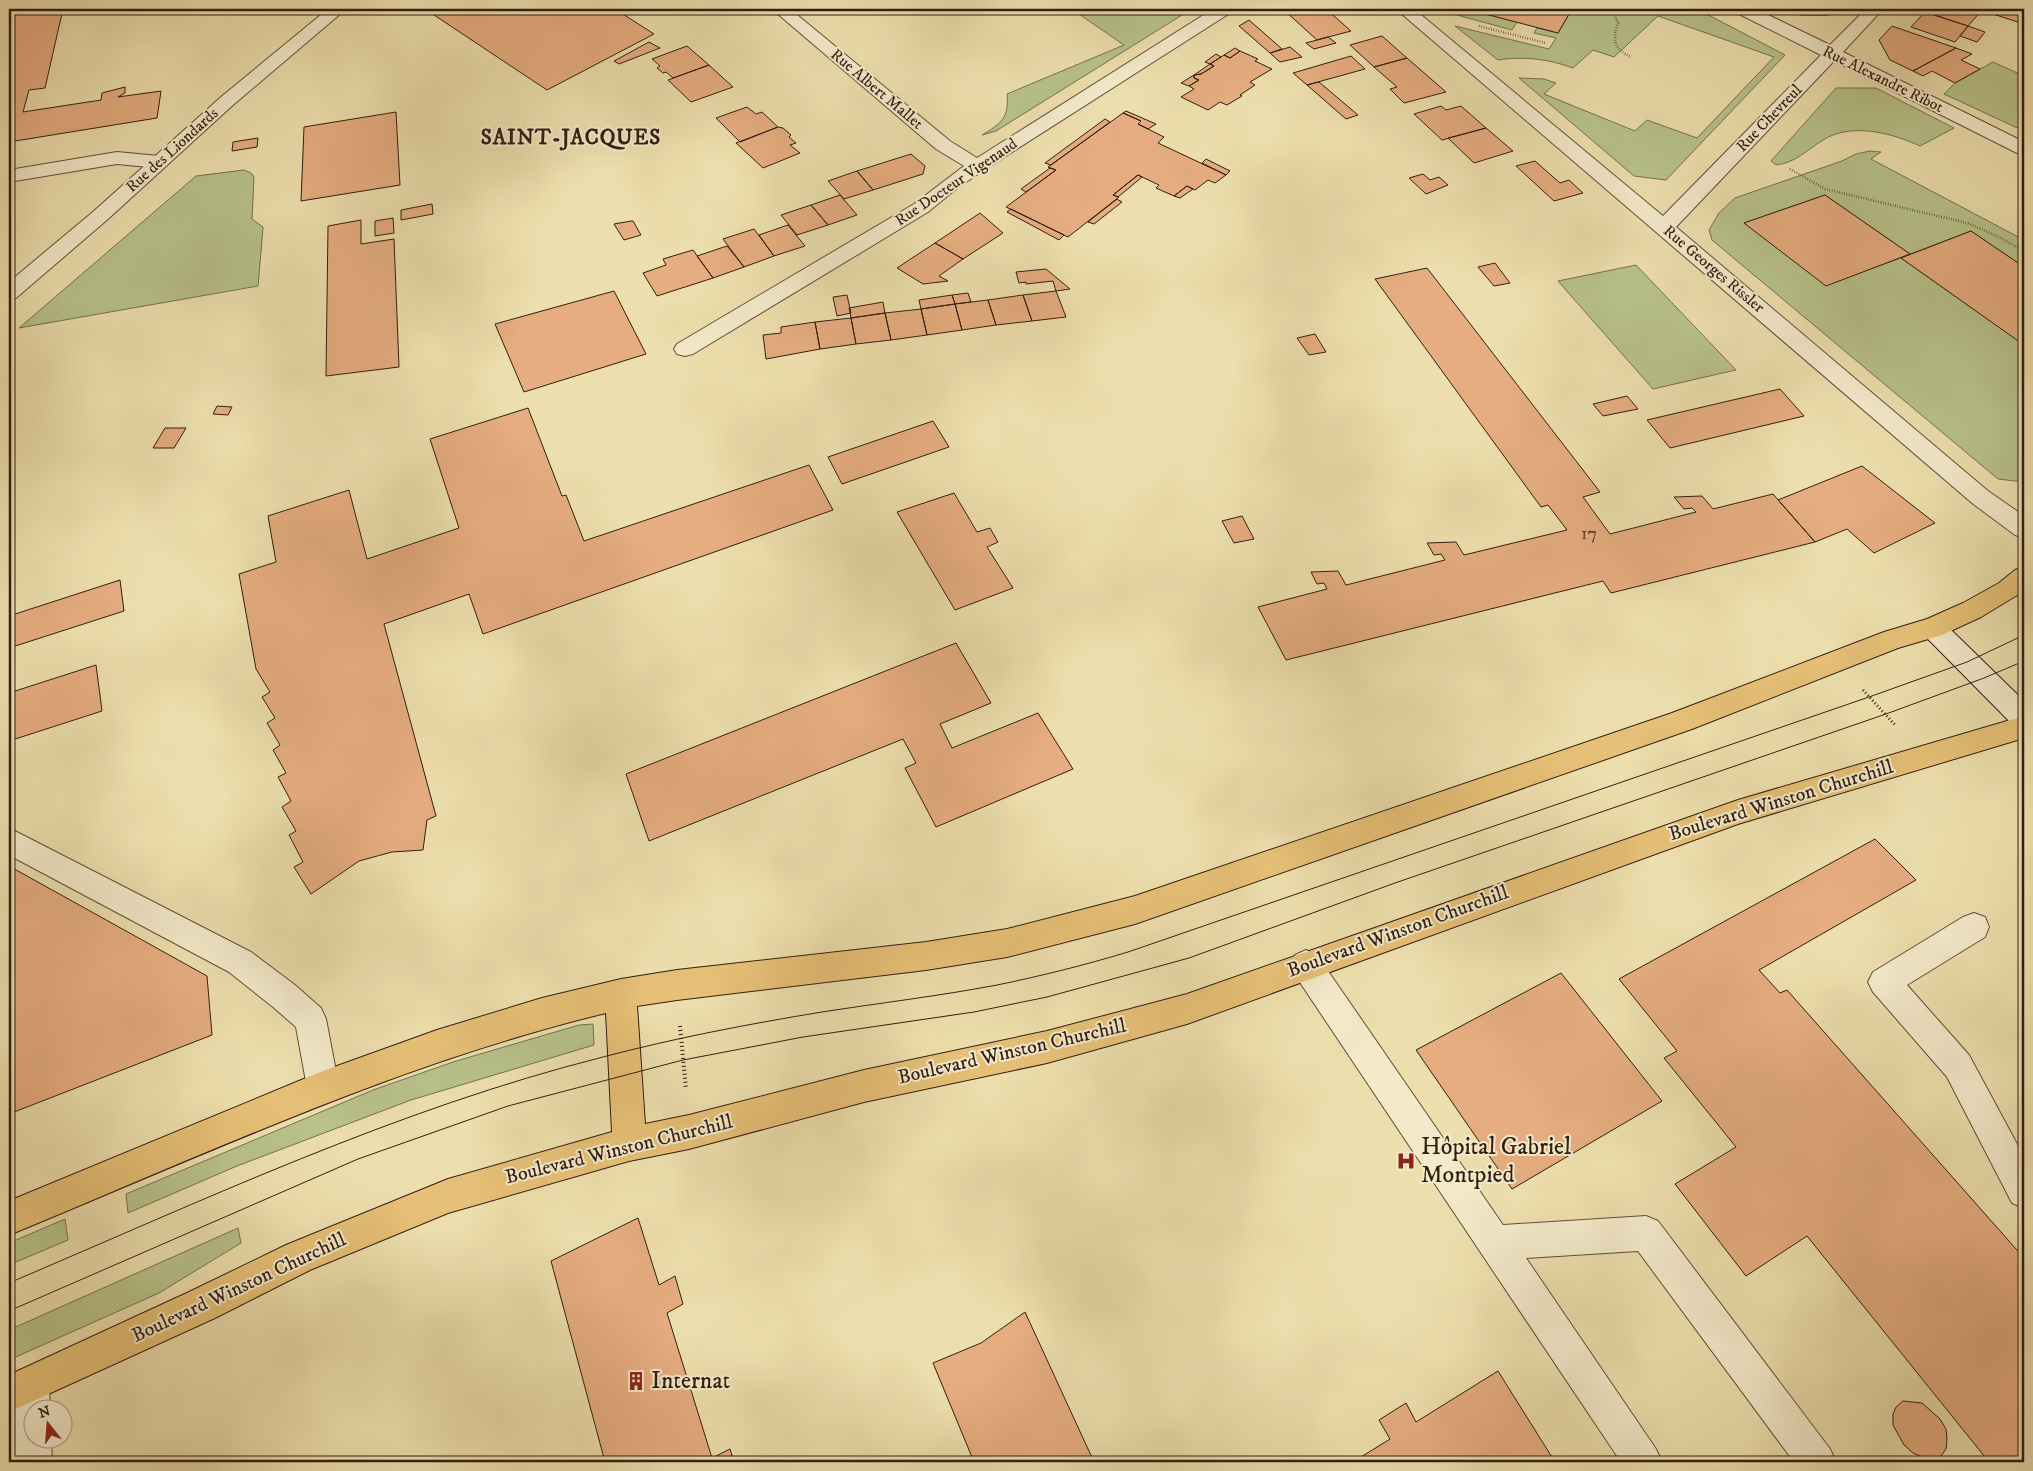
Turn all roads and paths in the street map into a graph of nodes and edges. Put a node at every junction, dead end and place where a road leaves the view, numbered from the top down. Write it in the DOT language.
graph roads {
  1 [pos="338,9"];
  2 [pos="780,9"];
  3 [pos="1224,9"];
  4 [pos="1404,9"];
  5 [pos="1612,9"];
  6 [pos="1743,9"];
  7 [pos="1875,9"];
  8 [pos="1423,24"];
  9 [pos="1546,43"];
  10 [pos="1833,54"];
  11 [pos="1631,57"];
  12 [pos="2024,149"];
  13 [pos="159,162"];
  14 [pos="977,166"];
  15 [pos="1790,169"];
  16 [pos="9,176"];
  17 [pos="1664,227"];
  18 [pos="2024,251"];
  19 [pos="9,293"];
  20 [pos="686,350"];
  21 [pos="2024,529"];
  22 [pos="2024,577"];
  23 [pos="1933,628"];
  24 [pos="1836,660"];
  25 [pos="2024,718"];
  26 [pos="2024,727"];
  27 [pos="1924,757"];
  28 [pos="9,841"];
  29 [pos="1974,927"];
  30 [pos="1306,965"];
  31 [pos="677,985"];
  32 [pos="621,994"];
  33 [pos="324,1087"];
  34 [pos="690,1132"];
  35 [pos="628,1144"];
  36 [pos="2024,1191"];
  37 [pos="9,1218"];
  38 [pos="1494,1243"];
  39 [pos="20,1390"];
  40 [pos="33,1462"];
  41 [pos="1643,1462"];
  42 [pos="1817,1462"];
  1 -- 13 [label="street, Rue des Liondards"];
  2 -- 14 [label="street, Rue Albert Mallet"];
  3 -- 14 [label="street, Rue Docteur Vigenaud"];
  4 -- 8 [label="street, Rue Georges Rissler"];
  5 -- 11 [label="path"];
  6 -- 10 [label="street, Rue Alexandre Ribot"];
  7 -- 10 [label="street, Rue Chevreul"];
  8 -- 9 [label="path"];
  8 -- 17 [label="street, Rue Georges Rissler"];
  10 -- 12 [label="street, Rue Alexandre Ribot"];
  10 -- 17 [label="street, Rue Chevreul"];
  13 -- 16 [label="street"];
  13 -- 19 [label="street, Rue des Liondards"];
  14 -- 20 [label="street, Rue Docteur Vigenaud"];
  15 -- 18 [label="path"];
  17 -- 21 [label="street, Rue Georges Rissler"];
  22 -- 23 [label="main road"];
  23 -- 24 [label="main road"];
  23 -- 25 [label="street"];
  24 -- 27 [label="path"];
  24 -- 31 [label="main road"];
  26 -- 27 [label="main road, Boulevard Winston Churchill"];
  27 -- 30 [label="main road, Boulevard Winston Churchill"];
  28 -- 33 [label="street"];
  29 -- 36 [label="street"];
  30 -- 34 [label="main road, Boulevard Winston Churchill"];
  30 -- 38 [label="street"];
  31 -- 32 [label="main road"];
  31 -- 34 [label="path"];
  32 -- 33 [label="main road"];
  32 -- 35 [label="main road"];
  33 -- 37 [label="main road"];
  34 -- 35 [label="main road, Boulevard Winston Churchill"];
  35 -- 39 [label="main road, Boulevard Winston Churchill"];
  38 -- 41 [label="street"];
  38 -- 42 [label="street"];
  39 -- 40 [label="street"];
}
